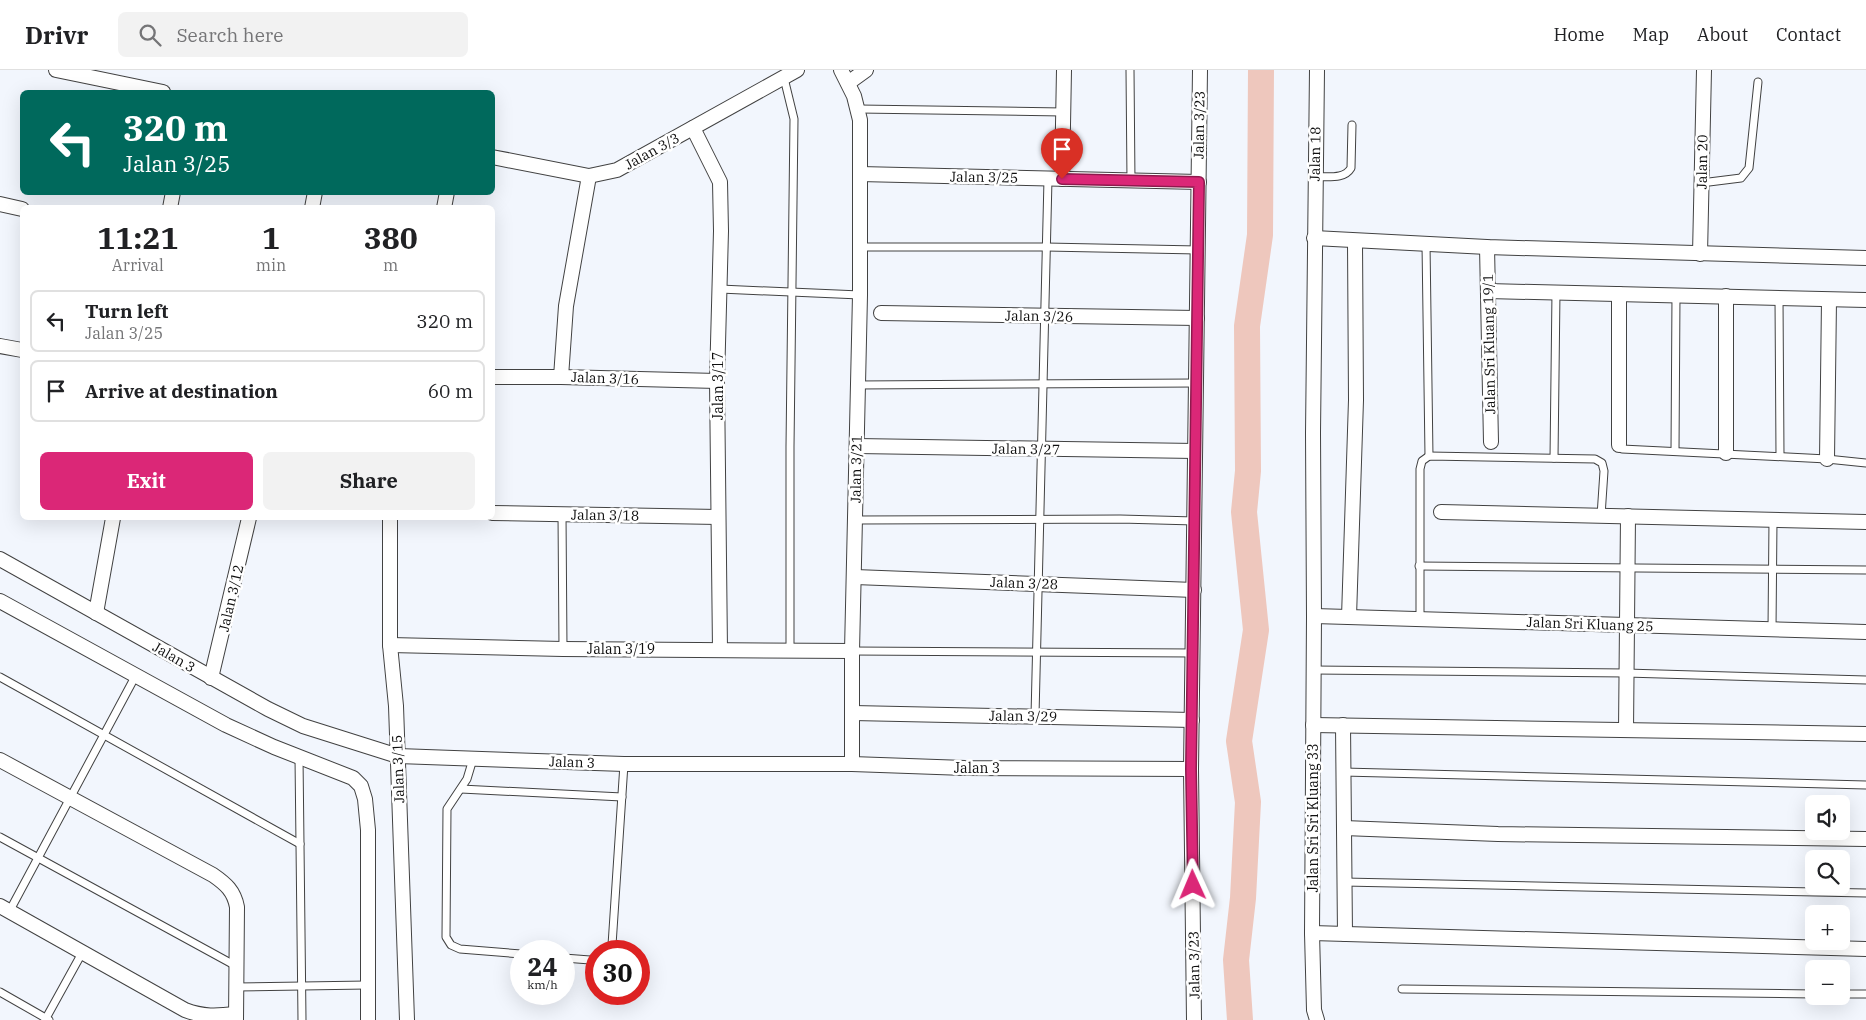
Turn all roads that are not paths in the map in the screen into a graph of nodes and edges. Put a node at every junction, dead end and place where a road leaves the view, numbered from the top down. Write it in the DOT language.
graph roads {
  1 [pos="56,70"];
  2 [pos="797,70"];
  3 [pos="841,70"];
  4 [pos="866,70"];
  5 [pos="1064,70"];
  6 [pos="1130,70"];
  7 [pos="1200,70"];
  8 [pos="1317,70"];
  9 [pos="1704,70"];
  10 [pos="784,78"];
  11 [pos="1758,82"];
  12 [pos="848,83"];
  13 [pos="153,90"];
  14 [pos="859,109"];
  15 [pos="1063,112"];
  16 [pos="1352,125"];
  17 [pos="692,128"];
  18 [pos="495,158"];
  19 [pos="860,174"];
  20 [pos="589,176"];
  21 [pos="1315,177"];
  22 [pos="1048,179"];
  23 [pos="1062,179"];
  24 [pos="1131,181"];
  25 [pos="1199,182"];
  26 [pos="1701,183"];
  27 [pos="0,204"];
  28 [pos="20,209"];
  29 [pos="1314,238"];
  30 [pos="1355,242"];
  31 [pos="1426,244"];
  32 [pos="859,247"];
  33 [pos="1046,247"];
  34 [pos="1486,247"];
  35 [pos="1198,250"];
  36 [pos="1700,254"];
  37 [pos="1866,258"];
  38 [pos="720,289"];
  39 [pos="1488,291"];
  40 [pos="1556,292"];
  41 [pos="792,293"];
  42 [pos="1619,294"];
  43 [pos="860,295"];
  44 [pos="1676,295"];
  45 [pos="1726,296"];
  46 [pos="1779,298"];
  47 [pos="1829,300"];
  48 [pos="1866,300"];
  49 [pos="880,313"];
  50 [pos="1045,316"];
  51 [pos="1197,318"];
  52 [pos="0,346"];
  53 [pos="20,350"];
  54 [pos="561,376"];
  55 [pos="495,377"];
  56 [pos="717,381"];
  57 [pos="1196,383"];
  58 [pos="1043,384"];
  59 [pos="857,385"];
  60 [pos="1491,442"];
  61 [pos="1618,445"];
  62 [pos="857,446"];
  63 [pos="1042,449"];
  64 [pos="1195,451"];
  65 [pos="1675,451"];
  66 [pos="1726,453"];
  67 [pos="1429,456"];
  68 [pos="1780,456"];
  69 [pos="1554,458"];
  70 [pos="1827,459"];
  71 [pos="1866,463"];
  72 [pos="1441,512"];
  73 [pos="495,513"];
  74 [pos="562,514"];
  75 [pos="1601,516"];
  76 [pos="1628,516"];
  77 [pos="718,517"];
  78 [pos="1040,519"];
  79 [pos="113,520"];
  80 [pos="249,520"];
  81 [pos="390,520"];
  82 [pos="856,520"];
  83 [pos="1195,520"];
  84 [pos="1773,520"];
  85 [pos="1866,522"];
  86 [pos="0,559"];
  87 [pos="1420,566"];
  88 [pos="1628,569"];
  89 [pos="1773,570"];
  90 [pos="1866,570"];
  91 [pos="855,577"];
  92 [pos="1039,584"];
  93 [pos="1194,590"];
  94 [pos="0,600"];
  95 [pos="96,613"];
  96 [pos="1314,616"];
  97 [pos="1349,617"];
  98 [pos="1420,619"];
  99 [pos="1627,625"];
  100 [pos="1772,629"];
  101 [pos="1866,632"];
  102 [pos="390,645"];
  103 [pos="564,649"];
  104 [pos="720,650"];
  105 [pos="790,651"];
  106 [pos="852,651"];
  107 [pos="1037,653"];
  108 [pos="1193,653"];
  109 [pos="1314,670"];
  110 [pos="1626,674"];
  111 [pos="136,676"];
  112 [pos="0,677"];
  113 [pos="212,678"];
  114 [pos="1866,680"];
  115 [pos="853,713"];
  116 [pos="1035,716"];
  117 [pos="1192,720"];
  118 [pos="1313,725"];
  119 [pos="1343,725"];
  120 [pos="1626,730"];
  121 [pos="1866,734"];
  122 [pos="104,735"];
  123 [pos="398,756"];
  124 [pos="299,757"];
  125 [pos="473,759"];
  126 [pos="0,760"];
  127 [pos="624,764"];
  128 [pos="852,764"];
  129 [pos="1191,769"];
  130 [pos="1344,772"];
  131 [pos="1866,785"];
  132 [pos="461,789"];
  133 [pos="622,796"];
  134 [pos="70,798"];
  135 [pos="1344,828"];
  136 [pos="0,837"];
  137 [pos="1866,839"];
  138 [pos="300,844"];
  139 [pos="38,859"];
  140 [pos="1344,882"];
  141 [pos="1866,893"];
  142 [pos="5,909"];
  143 [pos="1312,933"];
  144 [pos="1345,934"];
  145 [pos="612,940"];
  146 [pos="1866,949"];
  147 [pos="82,953"];
  148 [pos="510,953"];
  149 [pos="236,967"];
  150 [pos="367,985"];
  151 [pos="302,986"];
  152 [pos="236,987"];
  153 [pos="1402,989"];
  154 [pos="0,992"];
  155 [pos="1805,994"];
  156 [pos="1850,994"];
  157 [pos="1866,994"];
  158 [pos="236,1017"];
  159 [pos="47,1019"];
  160 [pos="302,1020"];
  161 [pos="368,1020"];
  162 [pos="408,1020"];
  163 [pos="1194,1020"];
  164 [pos="1317,1020"];
  1 -- 13 [label="street"];
  2 -- 10 [label="street, Jalan 3/3"];
  3 -- 12 [label="street"];
  4 -- 12 [label="street"];
  5 -- 15 [label="street"];
  6 -- 24 [label="lane"];
  7 -- 25 [label="street, Jalan 3/23"];
  8 -- 21 [label="street, Jalan 18"];
  9 -- 26 [label="street, Jalan 20"];
  10 -- 17 [label="street, Jalan 3/3"];
  10 -- 41 [label="lane"];
  11 -- 26 [label="lane"];
  12 -- 14 [label="street"];
  14 -- 15 [label="lane"];
  14 -- 19 [label="street, Jalan 3/21"];
  15 -- 23 [label="street"];
  16 -- 21 [label="lane"];
  17 -- 20 [label="street, Jalan 3/3"];
  17 -- 38 [label="street, Jalan 3/17"];
  18 -- 20 [label="street, Jalan 3/3"];
  19 -- 22 [label="street, Jalan 3/25"];
  19 -- 32 [label="street, Jalan 3/21"];
  20 -- 54 [label="street"];
  21 -- 29 [label="street, Jalan 18"];
  22 -- 23 [label="street, Jalan 3/25"];
  22 -- 33 [label="lane"];
  23 -- 24 [label="street, Jalan 3/25"];
  24 -- 25 [label="street, Jalan 3/25"];
  25 -- 35 [label="street, Jalan 3/23"];
  26 -- 36 [label="street, Jalan 20"];
  27 -- 28 [label="street"];
  29 -- 30 [label="street"];
  29 -- 96 [label="street, Jalan 18"];
  30 -- 31 [label="street"];
  30 -- 97 [label="street"];
  31 -- 34 [label="street"];
  31 -- 67 [label="lane"];
  32 -- 33 [label="lane"];
  32 -- 43 [label="street, Jalan 3/21"];
  33 -- 35 [label="lane"];
  33 -- 50 [label="lane"];
  34 -- 36 [label="street"];
  34 -- 39 [label="street, Jalan Sri Kluang 19/1"];
  35 -- 51 [label="street, Jalan 3/23"];
  36 -- 37 [label="street"];
  38 -- 41 [label="lane"];
  38 -- 56 [label="street, Jalan 3/17"];
  39 -- 40 [label="street"];
  39 -- 60 [label="street, Jalan Sri Kluang 19/1"];
  40 -- 42 [label="street"];
  40 -- 69 [label="lane"];
  41 -- 43 [label="lane"];
  41 -- 105 [label="lane"];
  42 -- 44 [label="street"];
  42 -- 61 [label="street"];
  43 -- 59 [label="street, Jalan 3/21"];
  44 -- 45 [label="street"];
  44 -- 65 [label="lane"];
  45 -- 46 [label="street"];
  45 -- 66 [label="street"];
  46 -- 47 [label="street"];
  46 -- 68 [label="lane"];
  47 -- 48 [label="street"];
  47 -- 70 [label="street"];
  49 -- 50 [label="street, Jalan 3/26"];
  50 -- 51 [label="street, Jalan 3/26"];
  50 -- 58 [label="lane"];
  51 -- 57 [label="street, Jalan 3/23"];
  52 -- 53 [label="street"];
  54 -- 55 [label="street, Jalan 3/16"];
  54 -- 56 [label="street, Jalan 3/16"];
  56 -- 77 [label="street, Jalan 3/17"];
  57 -- 58 [label="lane"];
  57 -- 64 [label="street, Jalan 3/23"];
  58 -- 59 [label="lane"];
  58 -- 63 [label="lane"];
  59 -- 62 [label="street, Jalan 3/21"];
  61 -- 65 [label="lane"];
  62 -- 63 [label="street, Jalan 3/27"];
  62 -- 82 [label="street, Jalan 3/21"];
  63 -- 64 [label="street, Jalan 3/27"];
  63 -- 78 [label="lane"];
  64 -- 83 [label="street, Jalan 3/23"];
  65 -- 66 [label="lane"];
  66 -- 68 [label="lane"];
  67 -- 69 [label="lane"];
  67 -- 87 [label="lane"];
  68 -- 70 [label="lane"];
  69 -- 75 [label="lane"];
  70 -- 71 [label="lane"];
  72 -- 75 [label="street"];
  73 -- 74 [label="street, Jalan 3/18"];
  74 -- 77 [label="street, Jalan 3/18"];
  74 -- 103 [label="lane"];
  75 -- 76 [label="street"];
  76 -- 84 [label="street"];
  76 -- 88 [label="street"];
  77 -- 104 [label="street, Jalan 3/17"];
  78 -- 82 [label="lane"];
  78 -- 83 [label="lane"];
  78 -- 92 [label="lane"];
  79 -- 95 [label="street"];
  80 -- 113 [label="street, Jalan 3/12"];
  81 -- 102 [label="street, Jalan 3/15"];
  82 -- 91 [label="street, Jalan 3/21"];
  83 -- 93 [label="street, Jalan 3/23"];
  84 -- 85 [label="street"];
  84 -- 89 [label="lane"];
  86 -- 95 [label="street, Jalan 3"];
  87 -- 88 [label="lane"];
  87 -- 98 [label="lane"];
  88 -- 89 [label="lane"];
  88 -- 99 [label="street"];
  89 -- 90 [label="lane"];
  89 -- 100 [label="lane"];
  91 -- 92 [label="street, Jalan 3/28"];
  91 -- 106 [label="street, Jalan 3/21"];
  92 -- 93 [label="street, Jalan 3/28"];
  92 -- 107 [label="lane"];
  93 -- 108 [label="street, Jalan 3/23"];
  94 -- 111 [label="street"];
  95 -- 113 [label="street, Jalan 3"];
  96 -- 97 [label="street, Jalan Sri Kluang 25"];
  96 -- 109 [label="street, Jalan Sri Sri Kluang 33"];
  97 -- 98 [label="street, Jalan Sri Kluang 25"];
  98 -- 99 [label="street, Jalan Sri Kluang 25"];
  99 -- 100 [label="street, Jalan Sri Kluang 25"];
  99 -- 110 [label="street"];
  100 -- 101 [label="street, Jalan Sri Kluang 25"];
  102 -- 103 [label="street, Jalan 3/19"];
  102 -- 123 [label="street, Jalan 3/15"];
  103 -- 104 [label="street, Jalan 3/19"];
  104 -- 105 [label="street, Jalan 3/19"];
  105 -- 106 [label="street, Jalan 3/19"];
  106 -- 107 [label="lane"];
  106 -- 115 [label="street, Jalan 3/21"];
  107 -- 108 [label="lane"];
  107 -- 116 [label="lane"];
  108 -- 117 [label="street, Jalan 3/23"];
  109 -- 110 [label="lane"];
  109 -- 118 [label="street, Jalan Sri Sri Kluang 33"];
  110 -- 114 [label="lane"];
  110 -- 120 [label="street"];
  111 -- 122 [label="lane"];
  111 -- 124 [label="street"];
  112 -- 122 [label="lane"];
  113 -- 123 [label="street, Jalan 3"];
  115 -- 116 [label="street, Jalan 3/29"];
  115 -- 128 [label="street, Jalan 3/21"];
  116 -- 117 [label="street, Jalan 3/29"];
  117 -- 129 [label="street, Jalan 3/23"];
  118 -- 119 [label="street"];
  118 -- 143 [label="street, Jalan Sri Sri Kluang 33"];
  119 -- 120 [label="street"];
  119 -- 130 [label="street"];
  120 -- 121 [label="street"];
  122 -- 134 [label="lane"];
  122 -- 138 [label="lane"];
  123 -- 125 [label="street, Jalan 3"];
  123 -- 162 [label="street, Jalan 3/15"];
  124 -- 138 [label="lane"];
  124 -- 150 [label="street"];
  125 -- 127 [label="street, Jalan 3"];
  125 -- 132 [label="lane"];
  126 -- 134 [label="street"];
  127 -- 128 [label="street, Jalan 3"];
  127 -- 133 [label="lane"];
  128 -- 129 [label="street, Jalan 3"];
  129 -- 163 [label="street, Jalan 3/23"];
  130 -- 131 [label="lane"];
  130 -- 135 [label="street"];
  132 -- 133 [label="lane"];
  132 -- 148 [label="lane"];
  133 -- 145 [label="lane"];
  134 -- 139 [label="lane"];
  134 -- 149 [label="street"];
  135 -- 137 [label="street"];
  135 -- 140 [label="street"];
  136 -- 139 [label="lane"];
  138 -- 151 [label="lane"];
  139 -- 142 [label="lane"];
  139 -- 149 [label="lane"];
  140 -- 141 [label="lane"];
  140 -- 144 [label="street"];
  142 -- 147 [label="street"];
  143 -- 144 [label="street"];
  143 -- 164 [label="street, Jalan Sri Sri Kluang 33"];
  144 -- 146 [label="street"];
  147 -- 158 [label="street"];
  147 -- 159 [label="lane"];
  149 -- 152 [label="street"];
  150 -- 151 [label="lane"];
  150 -- 161 [label="street"];
  151 -- 152 [label="lane"];
  151 -- 160 [label="lane"];
  152 -- 158 [label="street"];
  153 -- 155 [label="lane"];
  154 -- 159 [label="lane"];
  156 -- 157 [label="lane"];
}
